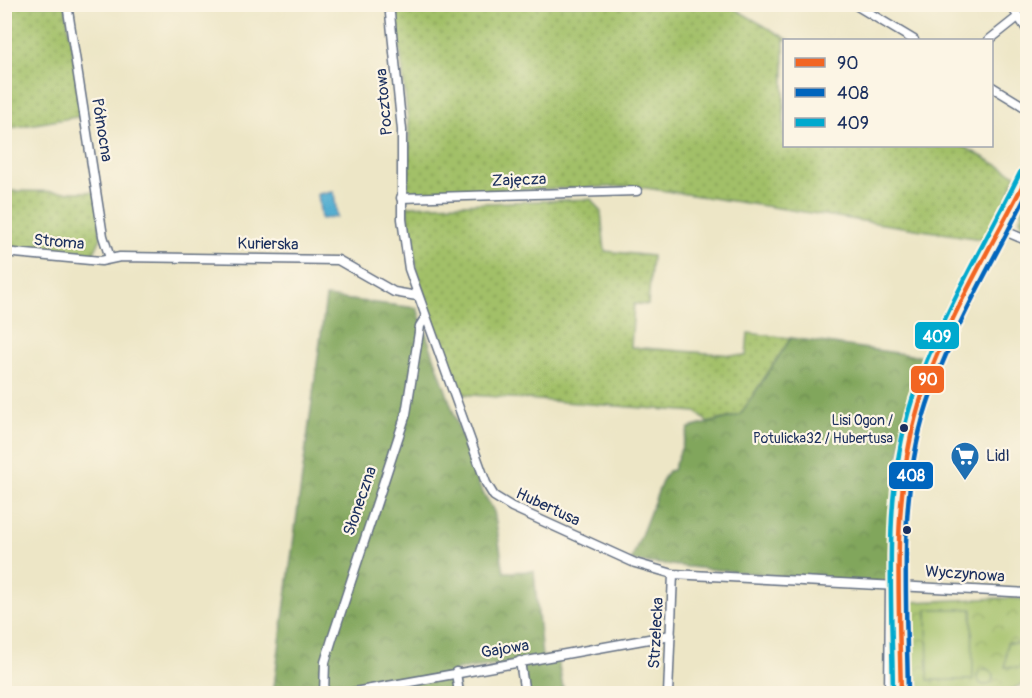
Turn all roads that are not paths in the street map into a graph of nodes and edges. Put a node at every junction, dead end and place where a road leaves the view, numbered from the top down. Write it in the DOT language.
graph roads {
  1 [pos="67,4"];
  2 [pos="389,4"];
  3 [pos="854,4"];
  4 [pos="1010,4"];
  5 [pos="1018,17"];
  6 [pos="1028,31"];
  7 [pos="912,39"];
  8 [pos="990,39"];
  9 [pos="993,88"];
  10 [pos="1028,109"];
  11 [pos="637,191"];
  12 [pos="401,198"];
  13 [pos="1000,229"];
  14 [pos="1028,242"];
  15 [pos="4,252"];
  16 [pos="110,258"];
  17 [pos="417,296"];
  18 [pos="425,318"];
  19 [pos="673,574"];
  20 [pos="890,587"];
  21 [pos="900,587"];
  22 [pos="1028,593"];
  23 [pos="671,635"];
  24 [pos="520,661"];
  25 [pos="456,672"];
  26 [pos="324,693"];
  27 [pos="343,693"];
  28 [pos="459,693"];
  29 [pos="525,693"];
  30 [pos="668,693"];
  31 [pos="889,693"];
  32 [pos="901,693"];
  1 -- 16 [label="street, Północna"];
  2 -- 12 [label="street, Pocztowa"];
  3 -- 7 [label="street"];
  4 -- 5 [label="street"];
  5 -- 6 [label="street"];
  5 -- 8 [label="street"];
  9 -- 10 [label="street"];
  11 -- 12 [label="street, Zajęcza"];
  12 -- 17 [label="street, Hubertusa"];
  13 -- 14 [label="street"];
  15 -- 16 [label="street, Stroma"];
  16 -- 17 [label="street, Kurierska"];
  17 -- 18 [label="street, Hubertusa"];
  18 -- 19 [label="street, Hubertusa"];
  18 -- 26 [label="street, Słoneczna"];
  19 -- 20 [label="street, Hubertusa"];
  19 -- 23 [label="street, Strzelecka"];
  20 -- 21 [label="street, Hubertusa"];
  20 -- 31 [label="street"];
  21 -- 22 [label="street, Wyczynowa"];
  21 -- 32 [label="street"];
  23 -- 24 [label="street, Gajowa"];
  23 -- 30 [label="street, Strzelecka"];
  24 -- 25 [label="street, Gajowa"];
  24 -- 29 [label="street"];
  25 -- 27 [label="street, Gajowa"];
  25 -- 28 [label="street"];
}
